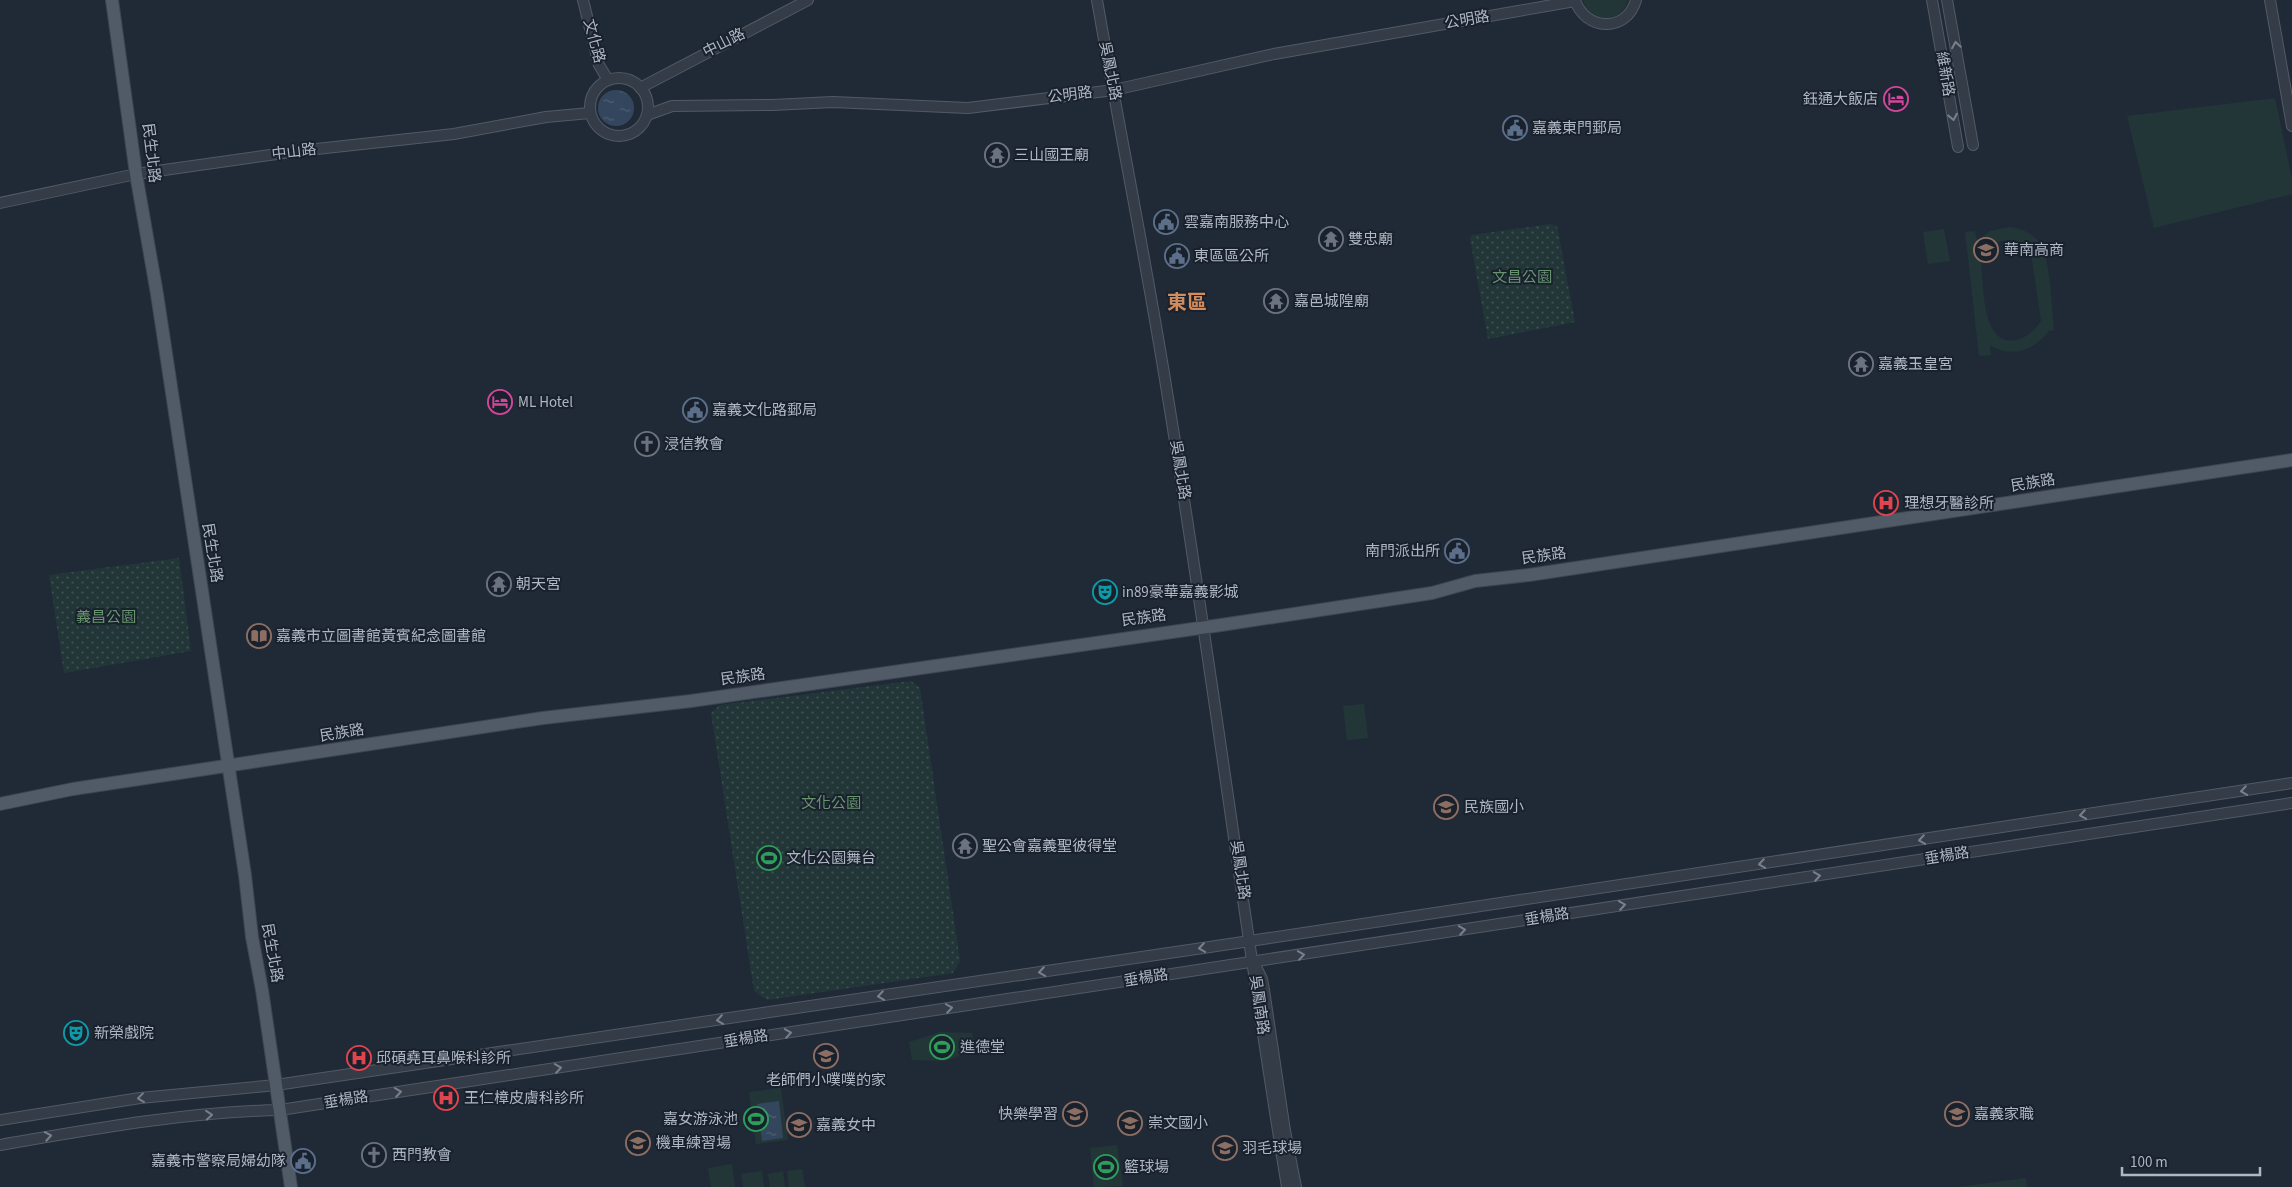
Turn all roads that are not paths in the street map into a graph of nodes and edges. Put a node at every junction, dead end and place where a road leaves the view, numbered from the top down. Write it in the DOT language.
graph roads {
  1 [pos="112,0"];
  2 [pos="583,0"];
  3 [pos="808,0"];
  4 [pos="1097,0"];
  5 [pos="1575,0"];
  6 [pos="1636,0"];
  7 [pos="1932,0"];
  8 [pos="1948,0"];
  9 [pos="2270,0"];
  10 [pos="608,80"];
  11 [pos="640,88"];
  12 [pos="1114,90"];
  13 [pos="590,114"];
  14 [pos="647,115"];
  15 [pos="2292,126"];
  16 [pos="1973,144"];
  17 [pos="1958,147"];
  18 [pos="136,174"];
  19 [pos="0,203"];
  20 [pos="2292,460"];
  21 [pos="1203,627"];
  22 [pos="229,767"];
  23 [pos="2292,784"];
  24 [pos="2292,803"];
  25 [pos="0,804"];
  26 [pos="1250,941"];
  27 [pos="1253,962"];
  28 [pos="276,1086"];
  29 [pos="280,1110"];
  30 [pos="0,1120"];
  31 [pos="0,1145"];
  32 [pos="291,1187"];
  33 [pos="1287,1187"];
  34 [pos="1296,1187"];
  1 -- 18 [label="main road, 民生北路"];
  2 -- 10 [label="street, 文化路"];
  3 -- 11 [label="street, 中山路"];
  4 -- 12 [label="street, 吳鳳北路"];
  5 -- 6 [label="street, 公明路"];
  5 -- 12 [label="street, 公明路"];
  7 -- 17 [label="street, 維新路, one-way"];
  16 -- 8 [label="street, 維新路, one-way"];
  9 -- 15 [label="street"];
  10 -- 11 [label="street"];
  10 -- 13 [label="street"];
  11 -- 14 [label="street"];
  12 -- 14 [label="street, 公明路"];
  12 -- 21 [label="street, 吳鳳北路"];
  13 -- 14 [label="street"];
  13 -- 18 [label="street, 中山路"];
  18 -- 19 [label="street, 中山路"];
  18 -- 22 [label="main road, 民生北路"];
  20 -- 21 [label="main road, 民族路"];
  21 -- 22 [label="main road, 民族路"];
  21 -- 26 [label="street, 吳鳳北路"];
  22 -- 25 [label="main road, 民族路"];
  22 -- 28 [label="main road, 民生北路"];
  23 -- 26 [label="street, 垂楊路, one-way"];
  27 -- 24 [label="street, 垂楊路, one-way"];
  26 -- 27 [label="street, 吳鳳北路"];
  26 -- 28 [label="street, 垂楊路, one-way"];
  29 -- 27 [label="street, 垂楊路, one-way"];
  27 -- 33 [label="street, 吳鳳南路"];
  27 -- 34 [label="street, 吳鳳南路"];
  28 -- 29 [label="main road, 民生北路"];
  28 -- 30 [label="street, 垂楊路, one-way"];
  31 -- 29 [label="street, 垂楊路, one-way"];
  29 -- 32 [label="main road, 民生北路"];
}
